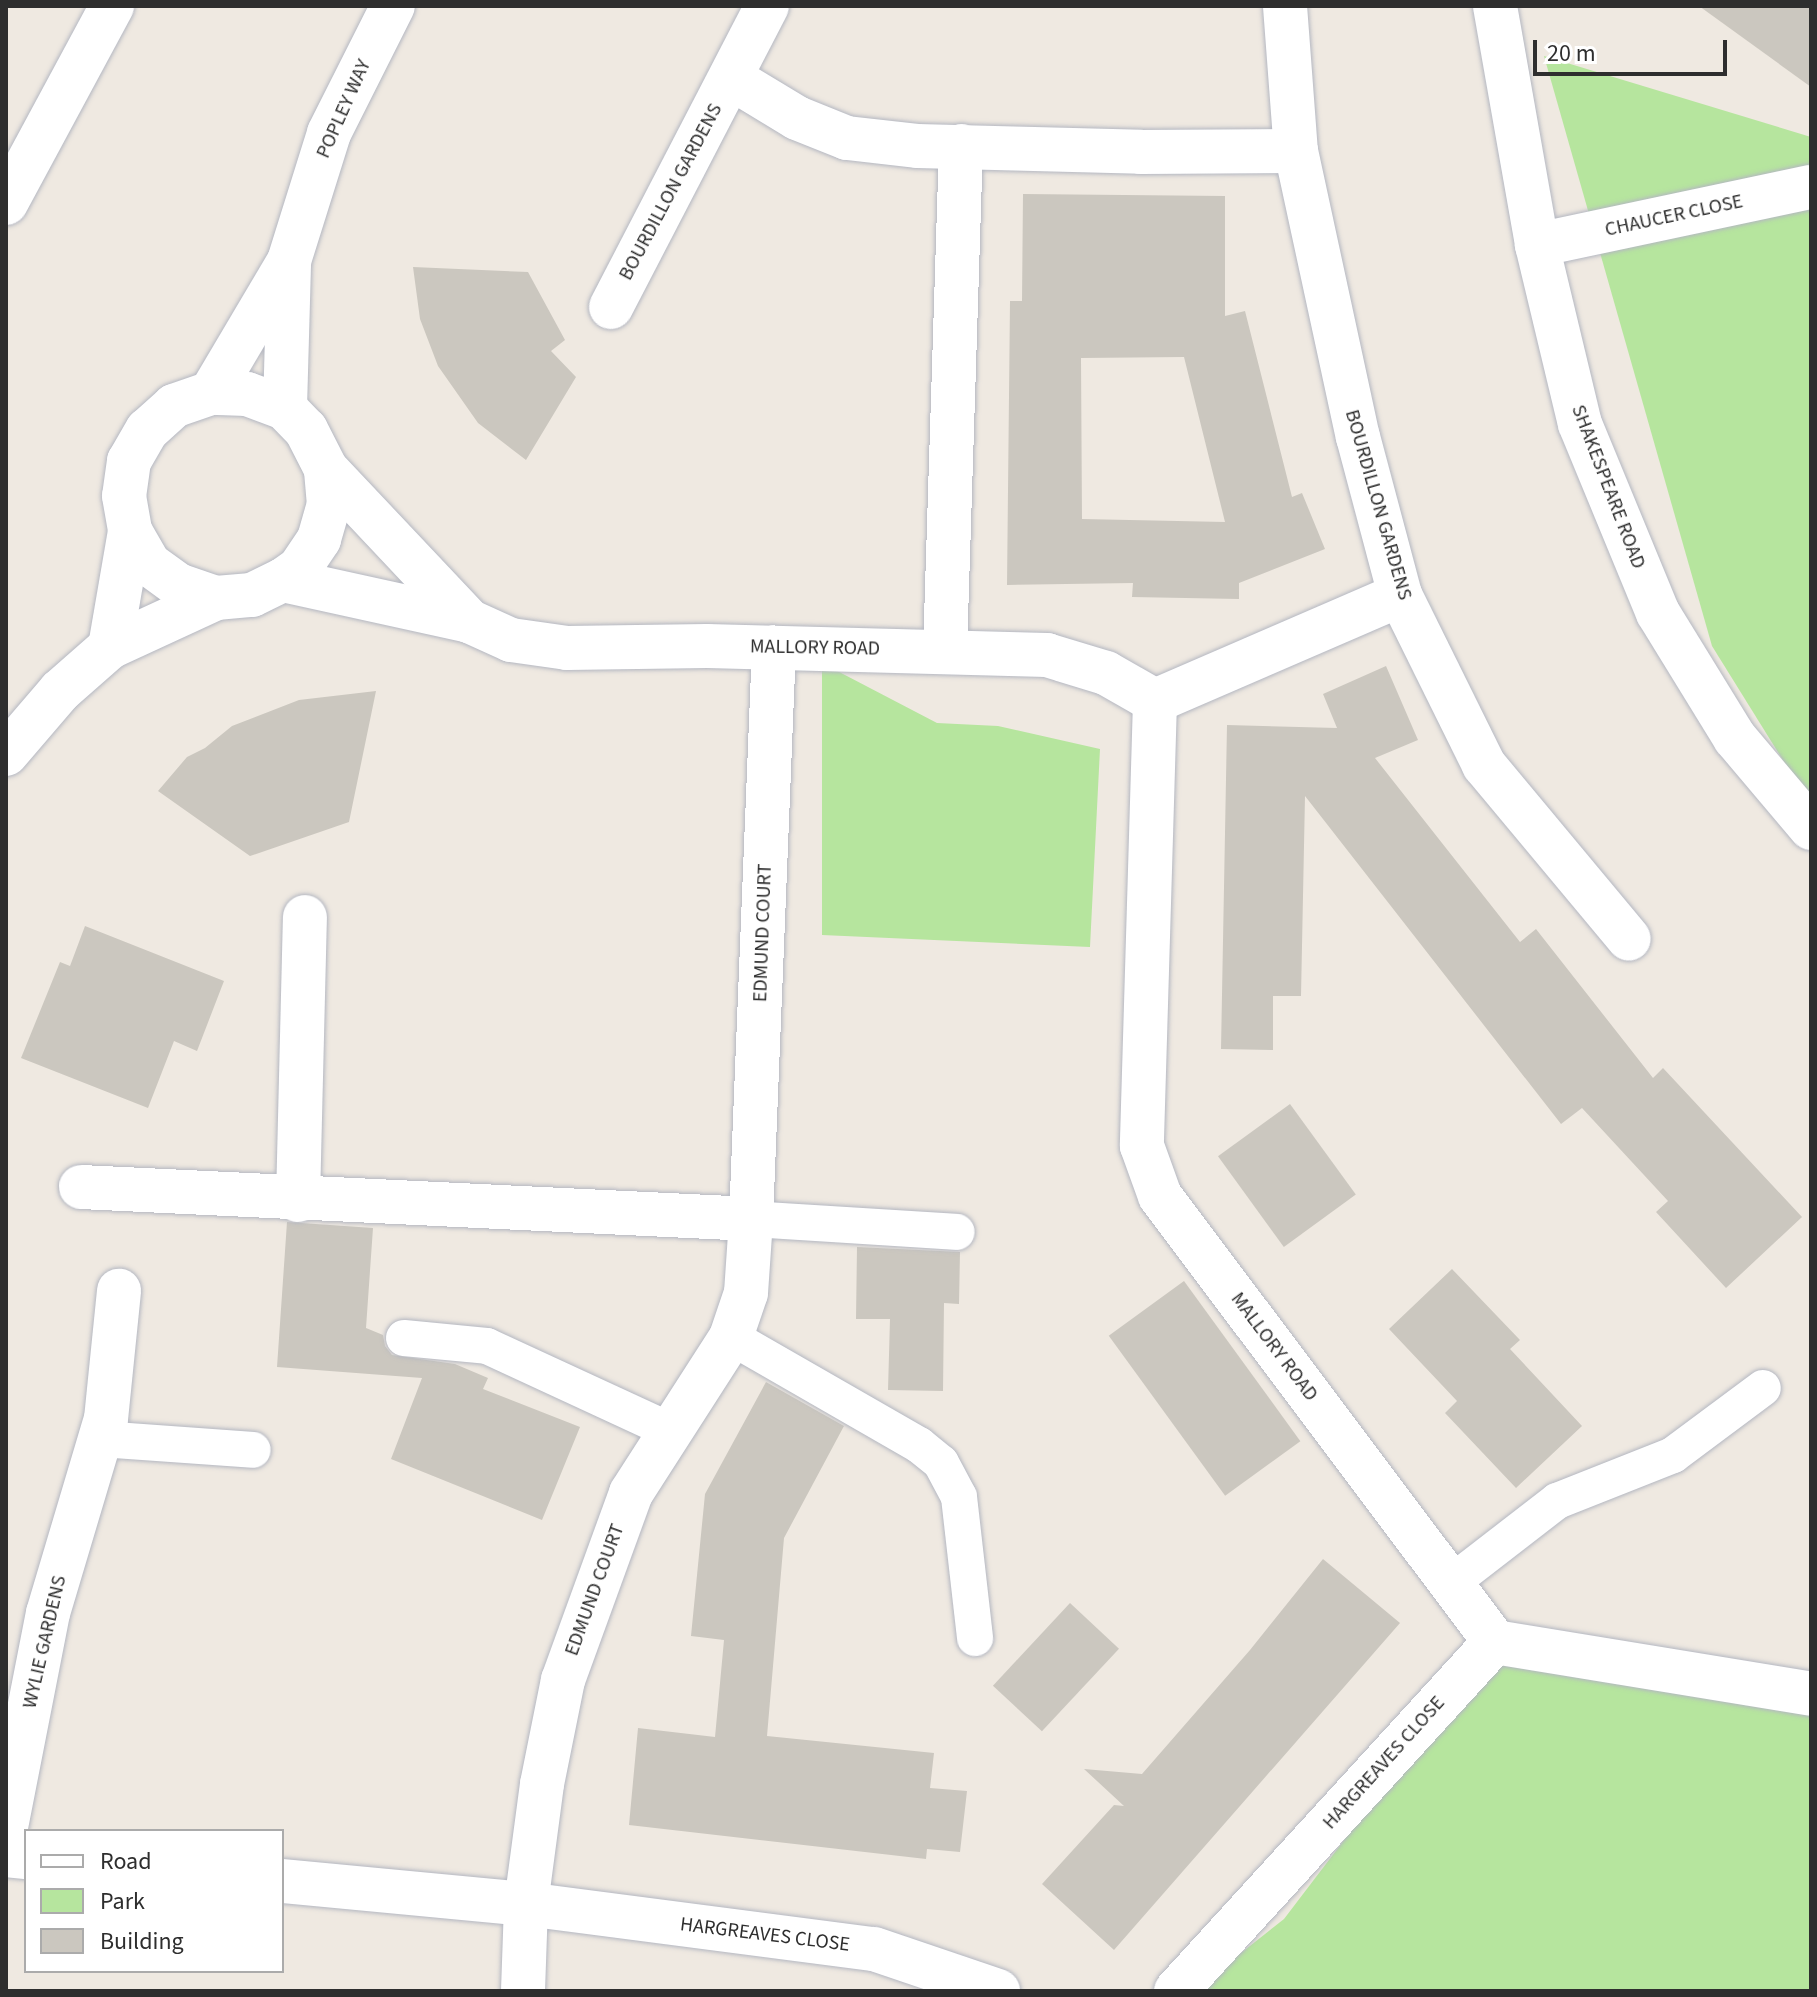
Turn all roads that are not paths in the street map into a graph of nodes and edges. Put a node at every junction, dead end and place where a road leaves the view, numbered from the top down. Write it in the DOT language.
graph roads {
  1 [pos="112,6"];
  2 [pos="393,6"];
  3 [pos="767,6"];
  4 [pos="1285,6"];
  5 [pos="1495,6"];
  6 [pos="731,78"];
  7 [pos="961,146"];
  8 [pos="1296,151"];
  9 [pos="1811,187"];
  10 [pos="6,203"];
  11 [pos="1537,245"];
  12 [pos="289,261"];
  13 [pos="611,307"];
  14 [pos="211,393"];
  15 [pos="285,408"];
  16 [pos="326,469"];
  17 [pos="130,531"];
  18 [pos="283,580"];
  19 [pos="1400,595"];
  20 [pos="216,598"];
  21 [pos="469,621"];
  22 [pos="110,647"];
  23 [pos="774,647"];
  24 [pos="945,651"];
  25 [pos="1155,701"];
  26 [pos="6,754"];
  27 [pos="1811,828"];
  28 [pos="305,917"];
  29 [pos="1629,939"];
  30 [pos="81,1187"];
  31 [pos="298,1200"];
  32 [pos="751,1219"];
  33 [pos="957,1232"];
  34 [pos="119,1291"];
  35 [pos="731,1337"];
  36 [pos="404,1338"];
  37 [pos="1763,1388"];
  38 [pos="671,1431"];
  39 [pos="97,1449"];
  40 [pos="253,1450"];
  41 [pos="1451,1583"];
  42 [pos="975,1638"];
  43 [pos="1495,1642"];
  44 [pos="1811,1694"];
  45 [pos="6,1827"];
  46 [pos="284,1881"];
  47 [pos="526,1904"];
  48 [pos="523,1991"];
  49 [pos="998,1991"];
  50 [pos="1176,1991"];
  1 -- 10 [label="street"];
  2 -- 12 [label="street, POPLEY WAY"];
  3 -- 6 [label="street, BOURDILLON GARDENS"];
  4 -- 8 [label="street, BOURDILLON GARDENS"];
  5 -- 11 [label="street, SHAKESPEARE ROAD"];
  6 -- 7 [label="street, BOURDILLON GARDENS"];
  6 -- 13 [label="street, BOURDILLON GARDENS"];
  7 -- 8 [label="street, BOURDILLON GARDENS"];
  7 -- 24 [label="street"];
  8 -- 19 [label="street, BOURDILLON GARDENS"];
  9 -- 11 [label="street, CHAUCER CLOSE"];
  11 -- 27 [label="street, SHAKESPEARE ROAD"];
  12 -- 14 [label="street, POPLEY WAY"];
  12 -- 15 [label="street, POPLEY WAY"];
  14 -- 15 [label="street"];
  14 -- 17 [label="street"];
  15 -- 16 [label="street"];
  16 -- 18 [label="street"];
  16 -- 21 [label="street, MALLORY ROAD"];
  17 -- 20 [label="street"];
  17 -- 22 [label="street"];
  18 -- 20 [label="street"];
  18 -- 21 [label="street, MALLORY ROAD"];
  19 -- 25 [label="street"];
  19 -- 29 [label="street, BOURDILLON GARDENS"];
  20 -- 22 [label="street"];
  21 -- 23 [label="street, MALLORY ROAD"];
  22 -- 26 [label="street"];
  23 -- 24 [label="street, MALLORY ROAD"];
  23 -- 32 [label="street, EDMUND COURT"];
  24 -- 25 [label="street, MALLORY ROAD"];
  25 -- 41 [label="street, MALLORY ROAD"];
  28 -- 31 [label="street"];
  30 -- 31 [label="street"];
  31 -- 32 [label="street"];
  32 -- 33 [label="lane"];
  32 -- 35 [label="street, EDMUND COURT"];
  34 -- 39 [label="street, WYLIE GARDENS"];
  35 -- 38 [label="street, EDMUND COURT"];
  35 -- 42 [label="lane"];
  36 -- 38 [label="lane"];
  37 -- 41 [label="lane"];
  38 -- 47 [label="street, EDMUND COURT"];
  39 -- 40 [label="lane"];
  39 -- 45 [label="street, WYLIE GARDENS"];
  41 -- 43 [label="street, MALLORY ROAD"];
  43 -- 44 [label="street"];
  43 -- 50 [label="street, HARGREAVES CLOSE"];
  46 -- 47 [label="street"];
  47 -- 48 [label="street, EDMUND COURT"];
  47 -- 49 [label="street, HARGREAVES CLOSE"];
}
